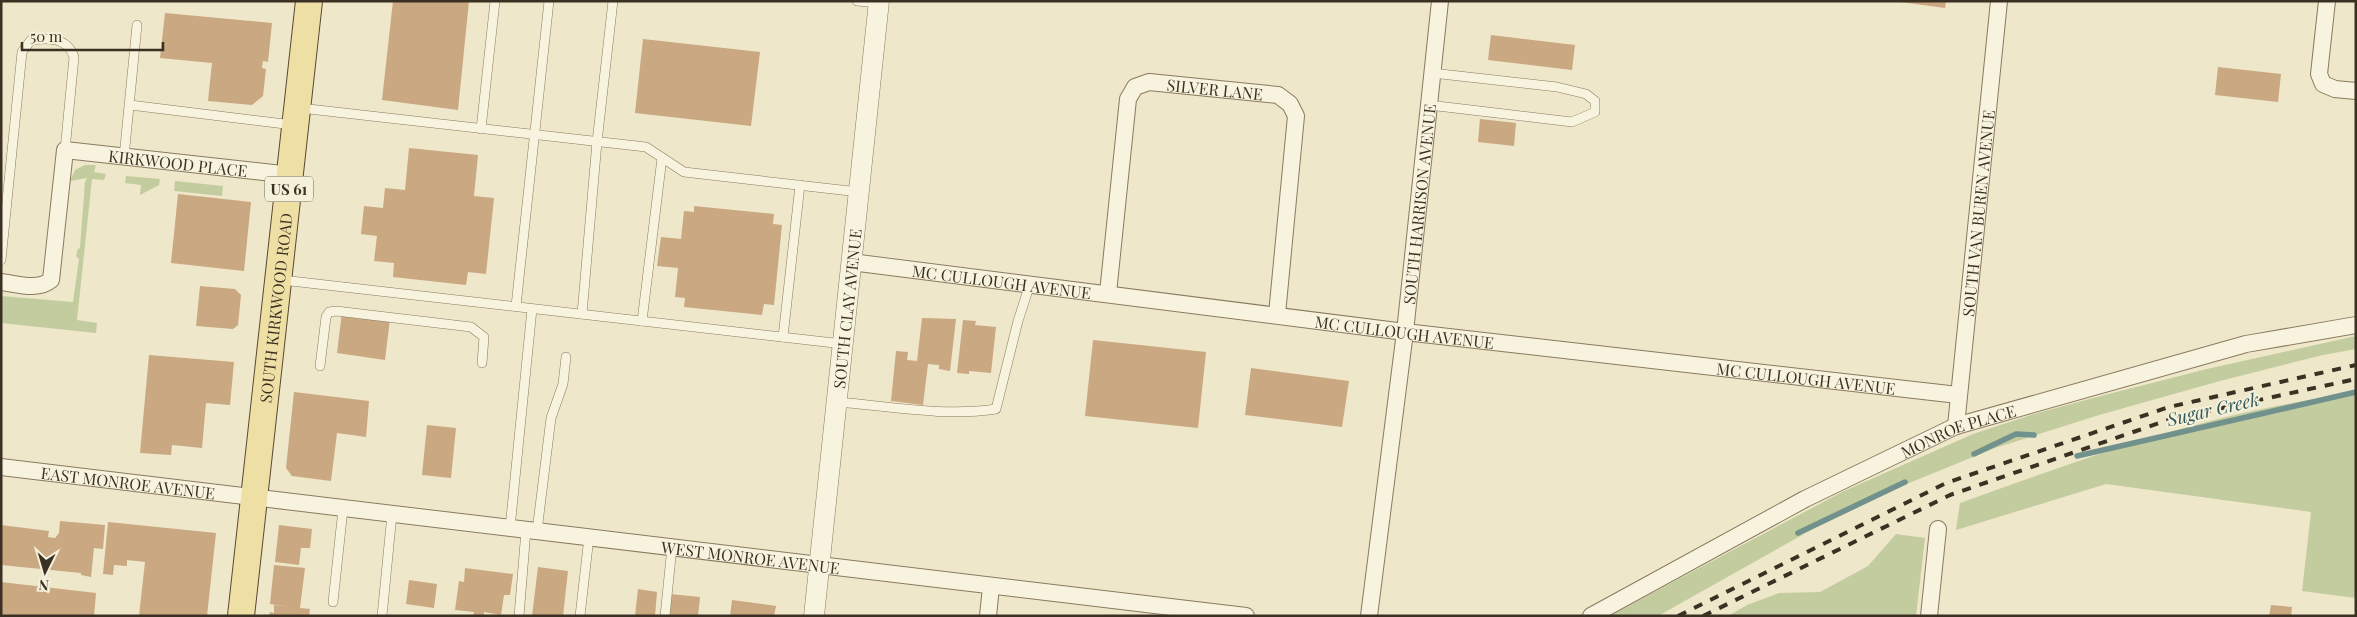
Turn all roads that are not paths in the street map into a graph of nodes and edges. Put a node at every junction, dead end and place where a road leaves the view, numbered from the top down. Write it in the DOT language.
graph roads {
  1 [pos="309,1"];
  2 [pos="495,1"];
  3 [pos="549,1"];
  4 [pos="613,1"];
  5 [pos="857,1"];
  6 [pos="1440,1"];
  7 [pos="1999,1"];
  8 [pos="2326,1"];
  9 [pos="879,2"];
  10 [pos="137,25"];
  11 [pos="1432,73"];
  12 [pos="2356,91"];
  13 [pos="130,105"];
  14 [pos="1429,105"];
  15 [pos="296,116"];
  16 [pos="481,129"];
  17 [pos="534,135"];
  18 [pos="597,142"];
  19 [pos="65,150"];
  20 [pos="124,157"];
  21 [pos="662,158"];
  22 [pos="290,175"];
  23 [pos="800,185"];
  24 [pos="859,192"];
  25 [pos="1,260"];
  26 [pos="851,262"];
  27 [pos="280,280"];
  28 [pos="1,282"];
  29 [pos="1030,284"];
  30 [pos="1108,294"];
  31 [pos="516,306"];
  32 [pos="532,308"];
  33 [pos="582,314"];
  34 [pos="1277,314"];
  35 [pos="642,321"];
  36 [pos="2356,325"];
  37 [pos="1405,332"];
  38 [pos="783,337"];
  39 [pos="843,344"];
  40 [pos="566,357"];
  41 [pos="482,363"];
  42 [pos="320,366"];
  43 [pos="1958,395"];
  44 [pos="837,402"];
  45 [pos="1956,426"];
  46 [pos="1,467"];
  47 [pos="255,498"];
  48 [pos="343,509"];
  49 [pos="392,514"];
  50 [pos="1938,529"];
  51 [pos="525,530"];
  52 [pos="589,537"];
  53 [pos="672,547"];
  54 [pos="820,564"];
  55 [pos="991,587"];
  56 [pos="333,602"];
  57 [pos="241,616"];
  58 [pos="382,616"];
  59 [pos="519,616"];
  60 [pos="580,616"];
  61 [pos="665,616"];
  62 [pos="814,616"];
  63 [pos="988,616"];
  64 [pos="1246,616"];
  65 [pos="1369,616"];
  66 [pos="1591,616"];
  67 [pos="1929,616"];
  1 -- 15 [label="main road, SOUTH KIRKWOOD ROAD / US 61"];
  2 -- 16 [label="lane"];
  3 -- 17 [label="lane"];
  4 -- 18 [label="lane"];
  5 -- 9 [label="lane"];
  6 -- 11 [label="street, SOUTH HARRISON AVENUE"];
  7 -- 43 [label="street, SOUTH VAN BUREN AVENUE"];
  8 -- 12 [label="street"];
  9 -- 24 [label="street, SOUTH CLAY AVENUE"];
  10 -- 13 [label="lane"];
  11 -- 14 [label="street, SOUTH HARRISON AVENUE"];
  11 -- 14 [label="lane"];
  13 -- 15 [label="lane"];
  13 -- 20 [label="lane"];
  14 -- 37 [label="street, SOUTH HARRISON AVENUE"];
  15 -- 16 [label="lane"];
  15 -- 22 [label="main road, SOUTH KIRKWOOD ROAD / US 61"];
  16 -- 17 [label="lane"];
  17 -- 18 [label="lane"];
  17 -- 31 [label="lane"];
  18 -- 21 [label="lane"];
  18 -- 33 [label="lane"];
  19 -- 20 [label="street, KIRKWOOD PLACE"];
  19 -- 25 [label="lane"];
  19 -- 28 [label="street"];
  20 -- 22 [label="street, KIRKWOOD PLACE"];
  21 -- 23 [label="lane"];
  21 -- 35 [label="lane"];
  22 -- 27 [label="main road, SOUTH KIRKWOOD ROAD / US 61"];
  23 -- 24 [label="lane"];
  23 -- 38 [label="lane"];
  24 -- 26 [label="street, SOUTH CLAY AVENUE"];
  26 -- 29 [label="street, MC CULLOUGH AVENUE"];
  26 -- 39 [label="street, SOUTH CLAY AVENUE"];
  27 -- 31 [label="lane"];
  27 -- 47 [label="main road, SOUTH KIRKWOOD ROAD / US 61"];
  29 -- 30 [label="street, MC CULLOUGH AVENUE"];
  29 -- 44 [label="lane"];
  30 -- 34 [label="street, MC CULLOUGH AVENUE"];
  30 -- 34 [label="street, SILVER LANE"];
  31 -- 32 [label="lane"];
  32 -- 33 [label="lane"];
  32 -- 51 [label="lane"];
  33 -- 35 [label="lane"];
  34 -- 37 [label="street, MC CULLOUGH AVENUE"];
  35 -- 38 [label="lane"];
  36 -- 45 [label="street, MONROE PLACE"];
  37 -- 43 [label="street, MC CULLOUGH AVENUE"];
  37 -- 65 [label="street, SOUTH HARRISON AVENUE"];
  38 -- 39 [label="lane"];
  39 -- 44 [label="street, SOUTH CLAY AVENUE"];
  40 -- 51 [label="lane"];
  41 -- 42 [label="lane"];
  43 -- 45 [label="street, SOUTH VAN BUREN AVENUE"];
  44 -- 54 [label="street, SOUTH CLAY AVENUE"];
  45 -- 66 [label="street, MONROE PLACE"];
  46 -- 47 [label="street, EAST MONROE AVENUE"];
  47 -- 48 [label="street, WEST MONROE AVENUE"];
  47 -- 57 [label="main road, SOUTH KIRKWOOD ROAD / US 61"];
  48 -- 49 [label="street, WEST MONROE AVENUE"];
  48 -- 56 [label="lane"];
  49 -- 51 [label="street, WEST MONROE AVENUE"];
  49 -- 58 [label="lane"];
  50 -- 67 [label="street"];
  51 -- 52 [label="street, WEST MONROE AVENUE"];
  51 -- 59 [label="lane"];
  52 -- 53 [label="street, WEST MONROE AVENUE"];
  52 -- 60 [label="lane"];
  53 -- 54 [label="street, WEST MONROE AVENUE"];
  53 -- 61 [label="lane"];
  54 -- 55 [label="street, WEST MONROE AVENUE"];
  54 -- 62 [label="street, SOUTH CLAY AVENUE"];
  55 -- 63 [label="street"];
  55 -- 64 [label="street, WEST MONROE AVENUE"];
}
